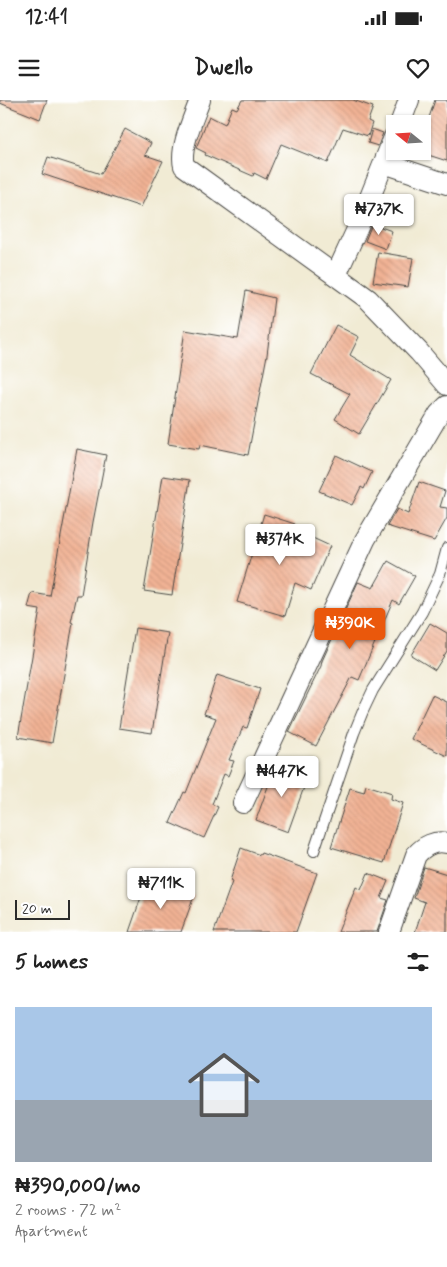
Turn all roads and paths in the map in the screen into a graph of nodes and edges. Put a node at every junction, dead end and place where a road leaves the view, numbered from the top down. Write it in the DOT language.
graph roads {
  1 [pos="200,100"];
  2 [pos="409,100"];
  3 [pos="403,115"];
  4 [pos="386,158"];
  5 [pos="384,163"];
  6 [pos="447,184"];
  7 [pos="336,275"];
  8 [pos="447,386"];
  9 [pos="447,406"];
  10 [pos="447,548"];
  11 [pos="243,803"];
  12 [pos="447,843"];
  13 [pos="314,850"];
  14 [pos="389,932"];
  1 -- 7 [label="street"];
  2 -- 3 [label="street"];
  4 -- 5 [label="street"];
  5 -- 6 [label="street"];
  5 -- 7 [label="street"];
  7 -- 8 [label="street"];
  9 -- 11 [label="street"];
  10 -- 13 [label="lane"];
  12 -- 14 [label="street"];
}
